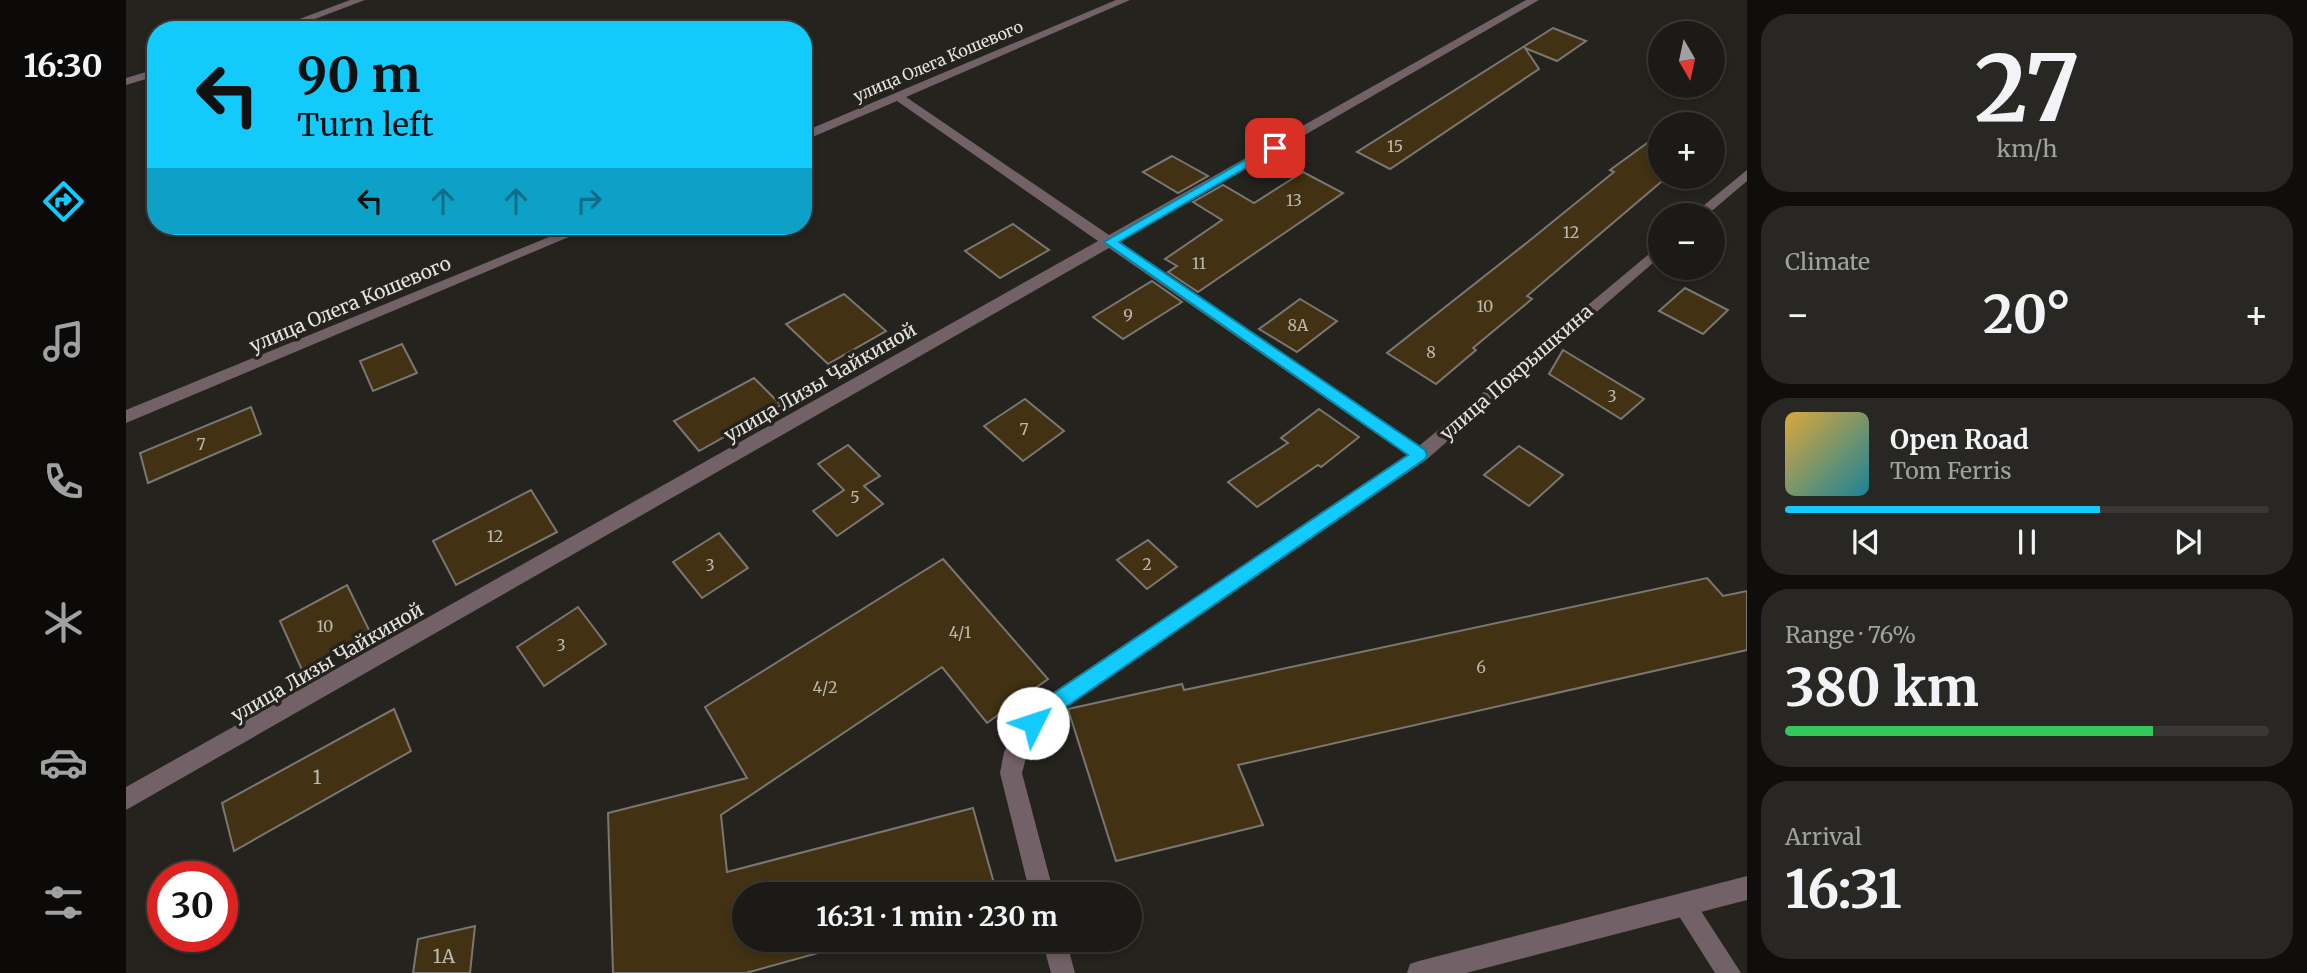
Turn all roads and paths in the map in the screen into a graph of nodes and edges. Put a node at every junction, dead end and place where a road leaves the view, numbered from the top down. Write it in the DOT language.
graph roads {
  1 [pos="360,0"];
  2 [pos="1125,0"];
  3 [pos="1534,0"];
  4 [pos="300,21"];
  5 [pos="147,75"];
  6 [pos="126,82"];
  7 [pos="898,97"];
  8 [pos="812,132"];
  9 [pos="1747,174"];
  10 [pos="1713,203"];
  11 [pos="566,235"];
  12 [pos="1110,242"];
  13 [pos="1648,259"];
  14 [pos="126,417"];
  15 [pos="1420,455"];
  16 [pos="126,799"];
  17 [pos="1039,882"];
  18 [pos="1747,888"];
  19 [pos="1684,905"];
  20 [pos="1057,952"];
  21 [pos="1063,973"];
  22 [pos="1419,973"];
  23 [pos="1729,973"];
  1 -- 4 [label="street"];
  2 -- 7 [label="street, улица Олега Кошевого"];
  3 -- 12 [label="street, улица Лизы Чайкиной"];
  5 -- 6 [label="street"];
  7 -- 8 [label="street, улица Олега Кошевого"];
  7 -- 12 [label="street"];
  9 -- 10 [label="street"];
  11 -- 14 [label="street, улица Олега Кошевого"];
  12 -- 15 [label="street"];
  12 -- 16 [label="street, улица Лизы Чайкиной"];
  13 -- 15 [label="street, улица Покрышкина"];
  15 -- 17 [label="street, улица Покрышкина"];
  18 -- 19 [label="street"];
  19 -- 22 [label="street"];
  19 -- 23 [label="street"];
  20 -- 21 [label="street"];
}
